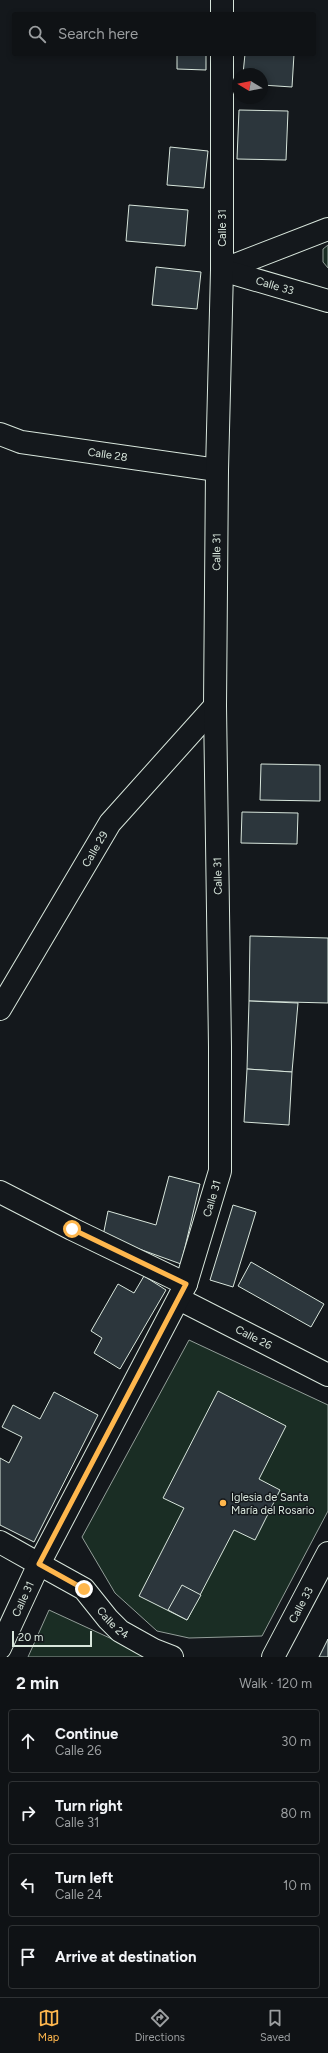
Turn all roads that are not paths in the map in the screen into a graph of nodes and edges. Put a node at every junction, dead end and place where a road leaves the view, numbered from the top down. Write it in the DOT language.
graph roads {
  1 [pos="222,0"];
  2 [pos="222,12"];
  3 [pos="222,56"];
  4 [pos="328,229"];
  5 [pos="222,270"];
  6 [pos="328,301"];
  7 [pos="0,434"];
  8 [pos="217,470"];
  9 [pos="215,706"];
  10 [pos="0,1009"];
  11 [pos="0,1192"];
  12 [pos="182,1292"];
  13 [pos="328,1375"];
  14 [pos="0,1542"];
  15 [pos="328,1553"];
  16 [pos="39,1564"];
  17 [pos="0,1648"];
  18 [pos="172,1657"];
  19 [pos="273,1657"];
  1 -- 2 [label="street"];
  3 -- 5 [label="street, Calle 31"];
  4 -- 5 [label="street"];
  5 -- 6 [label="street, Calle 33"];
  5 -- 8 [label="street, Calle 31"];
  7 -- 8 [label="street, Calle 28"];
  8 -- 9 [label="street, Calle 31"];
  9 -- 10 [label="street, Calle 29"];
  9 -- 12 [label="street, Calle 31"];
  11 -- 12 [label="street, Calle 26"];
  12 -- 13 [label="street, Calle 26"];
  12 -- 16 [label="street, Calle 31"];
  14 -- 16 [label="street, Calle 24"];
  15 -- 19 [label="street, Calle 33"];
  16 -- 17 [label="street, Calle 31"];
  16 -- 18 [label="street, Calle 24"];
}
